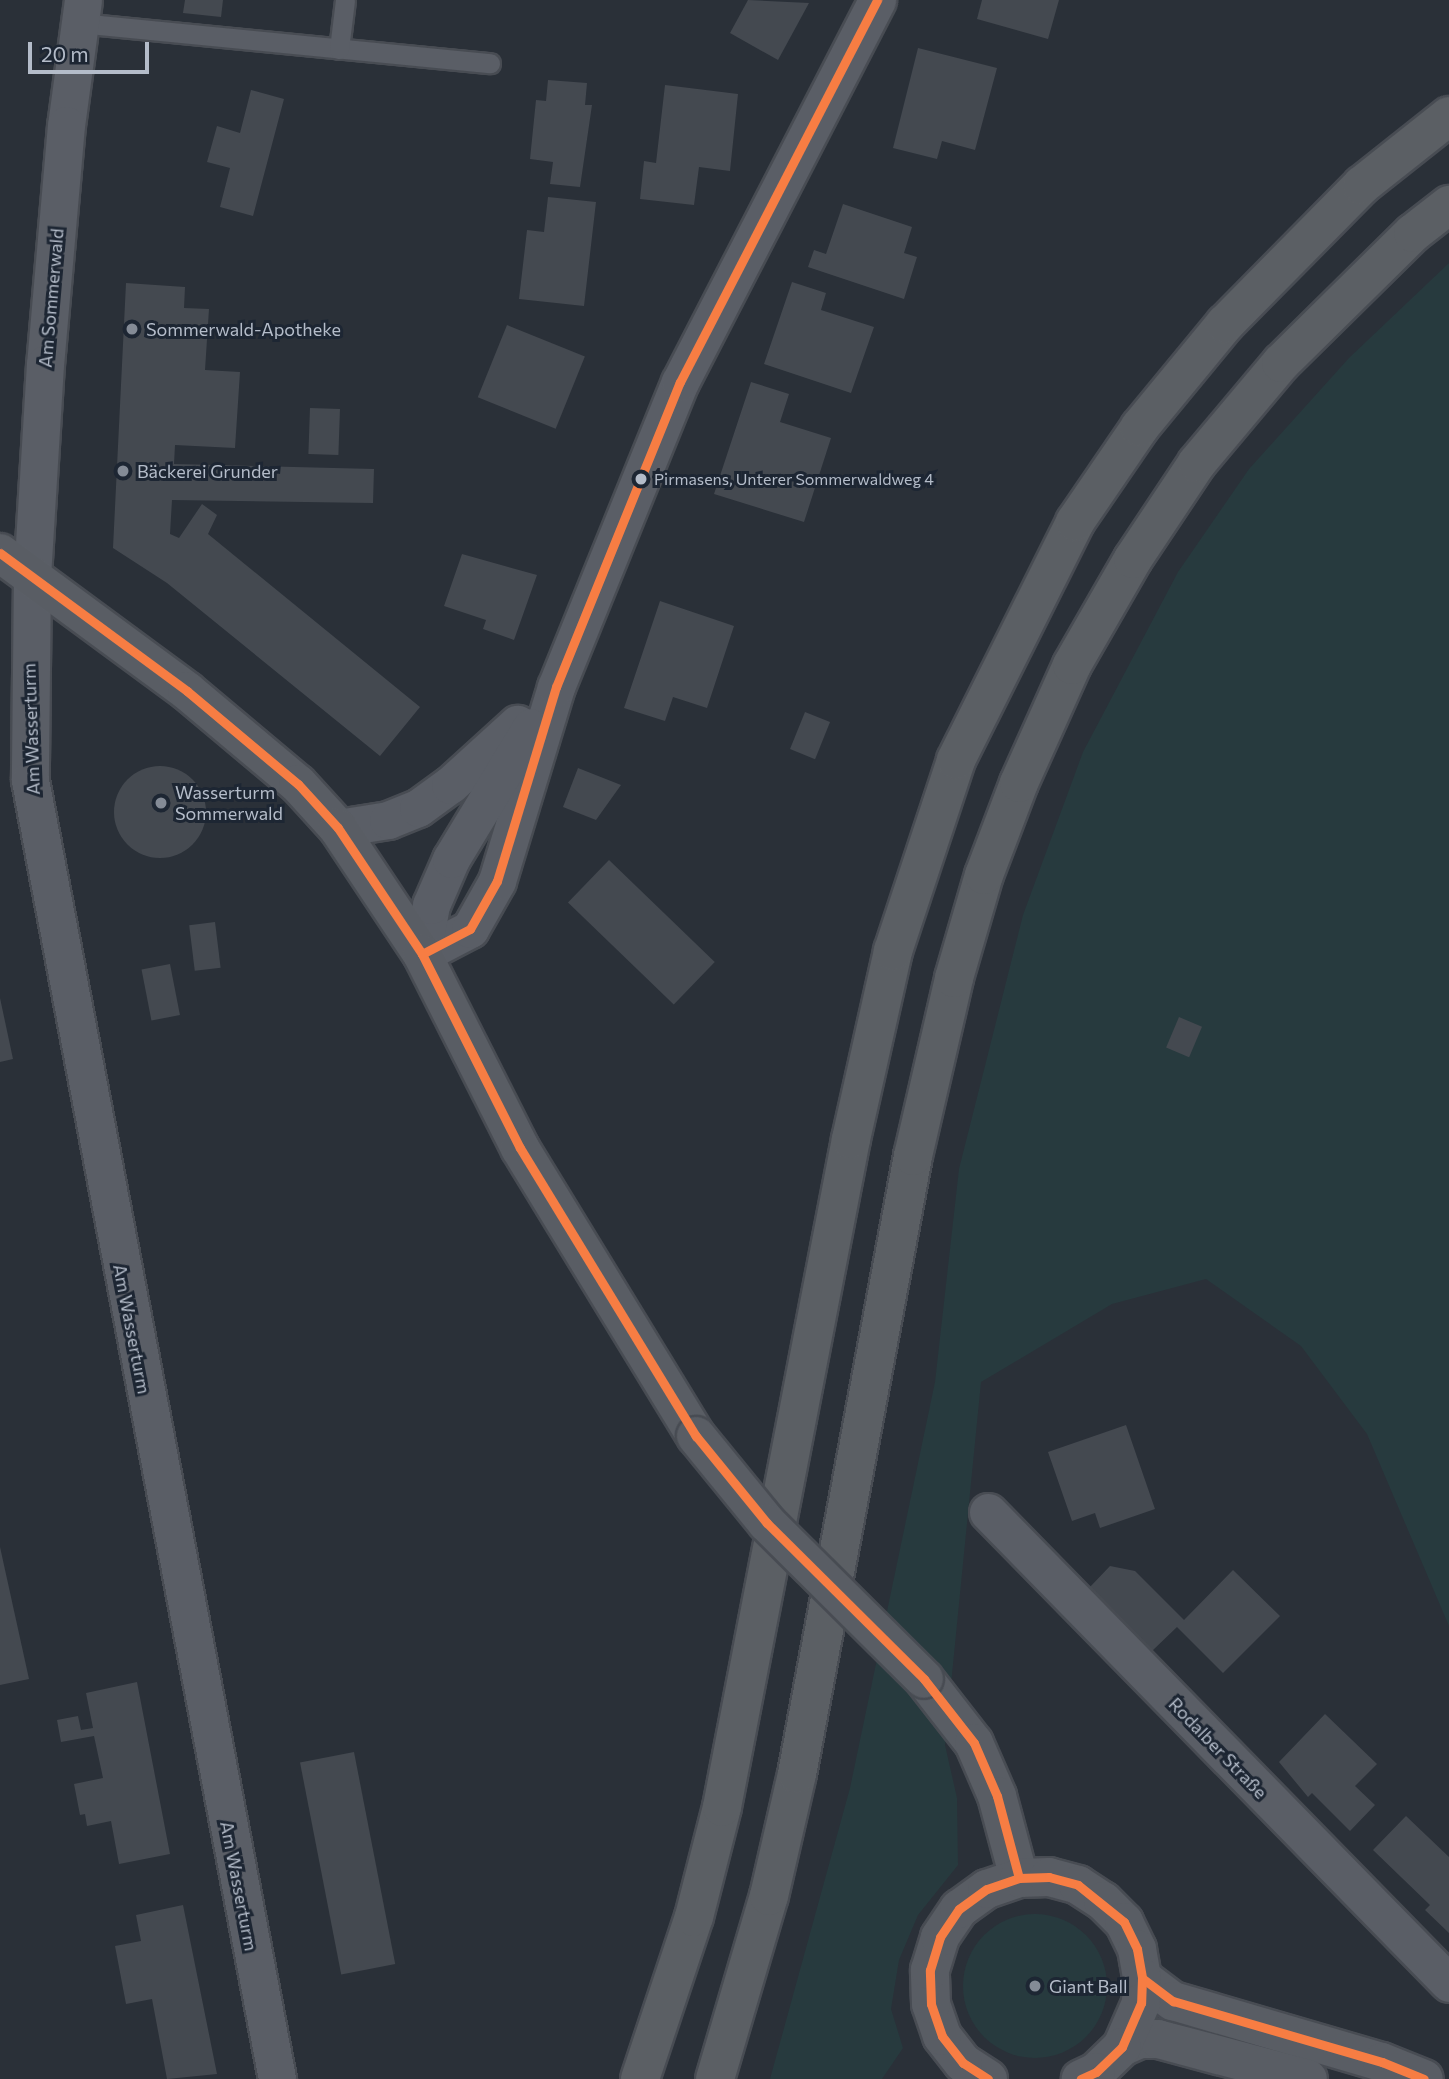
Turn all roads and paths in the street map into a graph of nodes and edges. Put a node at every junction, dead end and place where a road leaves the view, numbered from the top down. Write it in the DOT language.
graph roads {
  1 [pos="345,0"];
  2 [pos="877,0"];
  3 [pos="81,11"];
  4 [pos="339,49"];
  5 [pos="490,63"];
  6 [pos="1449,116"];
  7 [pos="1449,205"];
  8 [pos="0,553"];
  9 [pos="32,575"];
  10 [pos="556,687"];
  11 [pos="338,828"];
  12 [pos="422,954"];
  13 [pos="988,1512"];
  14 [pos="1019,1878"];
  15 [pos="1142,1978"];
  16 [pos="1449,1983"];
  17 [pos="1122,2047"];
  18 [pos="966,2074"];
  19 [pos="1414,2077"];
  20 [pos="276,2079"];
  21 [pos="640,2079"];
  22 [pos="715,2079"];
  23 [pos="1081,2079"];
  24 [pos="1308,2079"];
  1 -- 4 [label="lane"];
  2 -- 10 [label="street"];
  3 -- 4 [label="lane, Am Sommerwald"];
  3 -- 9 [label="street, Am Sommerwald"];
  4 -- 5 [label="lane, Am Sommerwald"];
  6 -- 21 [label="highway"];
  7 -- 22 [label="highway"];
  8 -- 9 [label="main road"];
  9 -- 11 [label="main road"];
  9 -- 20 [label="street, Am Wasserturm"];
  10 -- 11 [label="street"];
  10 -- 12 [label="street"];
  10 -- 12 [label="street"];
  11 -- 12 [label="main road"];
  12 -- 14 [label="main road, bridge"];
  13 -- 16 [label="street, Rodalber Straße"];
  14 -- 15 [label="main road"];
  14 -- 18 [label="main road"];
  15 -- 17 [label="main road"];
  15 -- 19 [label="main road"];
  17 -- 23 [label="main road"];
  17 -- 24 [label="main road"];
}
